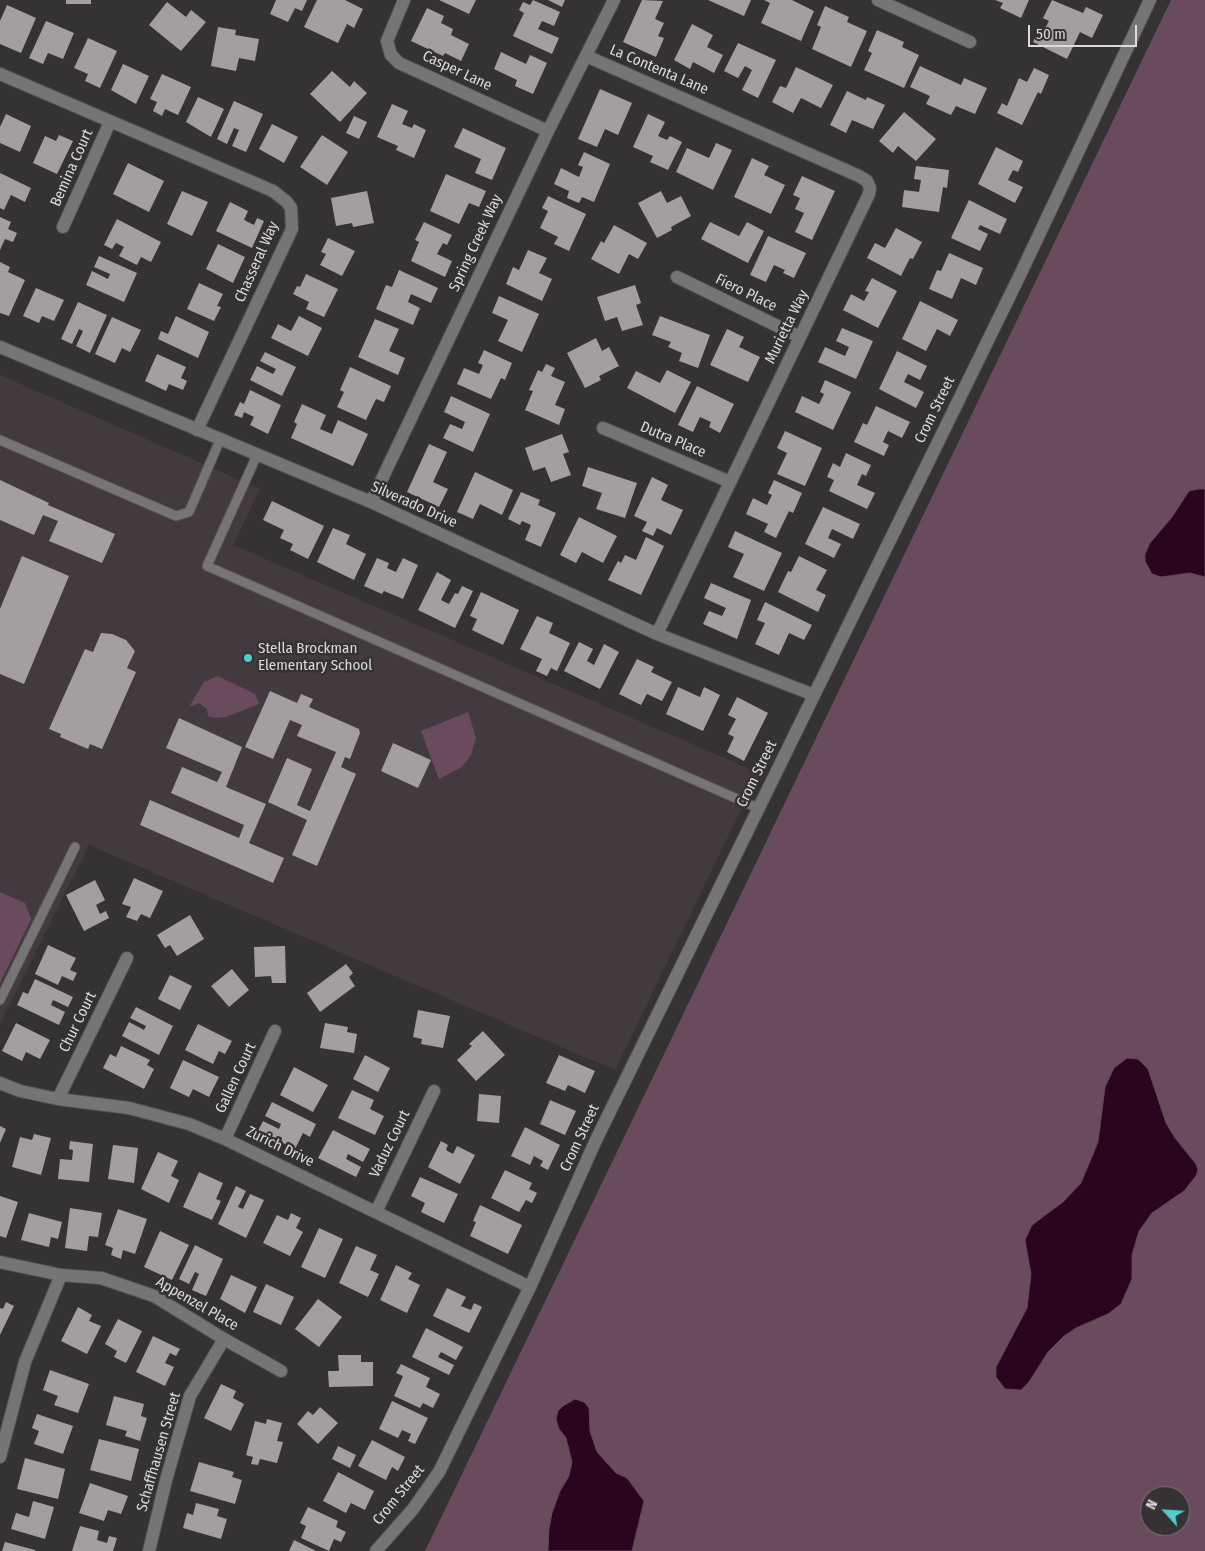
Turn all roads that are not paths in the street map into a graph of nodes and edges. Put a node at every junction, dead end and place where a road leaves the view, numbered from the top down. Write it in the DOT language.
graph roads {
  1 [pos="404,0"];
  2 [pos="614,0"];
  3 [pos="878,0"];
  4 [pos="1150,0"];
  5 [pos="970,42"];
  6 [pos="586,56"];
  7 [pos="0,74"];
  8 [pos="719,113"];
  9 [pos="110,122"];
  10 [pos="548,130"];
  11 [pos="63,227"];
  12 [pos="677,277"];
  13 [pos="800,337"];
  14 [pos="0,347"];
  15 [pos="603,428"];
  16 [pos="197,430"];
  17 [pos="0,440"];
  18 [pos="220,440"];
  19 [pos="256,455"];
  20 [pos="730,482"];
  21 [pos="371,502"];
  22 [pos="657,634"];
  23 [pos="814,695"];
  24 [pos="758,808"];
  25 [pos="75,847"];
  26 [pos="127,958"];
  27 [pos="0,1000"];
  28 [pos="275,1031"];
  29 [pos="0,1083"];
  30 [pos="434,1091"];
  31 [pos="58,1099"];
  32 [pos="225,1139"];
  33 [pos="376,1212"];
  34 [pos="0,1262"];
  35 [pos="61,1275"];
  36 [pos="530,1287"];
  37 [pos="224,1339"];
  38 [pos="281,1371"];
  39 [pos="0,1457"];
  40 [pos="149,1551"];
  41 [pos="376,1551"];
  1 -- 10 [label="street, Casper Lane"];
  2 -- 6 [label="street, Spring Creek Way"];
  3 -- 5 [label="street"];
  4 -- 23 [label="street, Crom Street"];
  6 -- 8 [label="street, La Contenta Lane"];
  6 -- 10 [label="street, Spring Creek Way"];
  7 -- 9 [label="street, Chasseral Way"];
  8 -- 13 [label="street, Murietta Way"];
  9 -- 11 [label="street, Bemina Court"];
  9 -- 16 [label="street, Chasseral Way"];
  10 -- 21 [label="street, Spring Creek Way"];
  12 -- 13 [label="street, Fiero Place"];
  13 -- 20 [label="street, Murietta Way"];
  14 -- 16 [label="street, Silverado Drive"];
  15 -- 20 [label="street, Dutra Place"];
  16 -- 18 [label="street, Silverado Drive"];
  17 -- 18 [label="lane"];
  18 -- 19 [label="street, Silverado Drive"];
  19 -- 21 [label="street, Silverado Drive"];
  19 -- 24 [label="lane"];
  20 -- 22 [label="street, Murietta Way"];
  21 -- 22 [label="street, Silverado Drive"];
  22 -- 23 [label="street, Silverado Drive"];
  23 -- 24 [label="street, Crom Street"];
  24 -- 36 [label="street, Crom Street"];
  25 -- 27 [label="lane"];
  26 -- 31 [label="street, Chur Court"];
  28 -- 32 [label="street, Gallen Court"];
  29 -- 31 [label="street, Zurich Drive"];
  30 -- 33 [label="street, Vaduz Court"];
  31 -- 32 [label="street, Zurich Drive"];
  32 -- 33 [label="street, Zurich Drive"];
  33 -- 36 [label="street, Zurich Drive"];
  34 -- 35 [label="street, Appenzel Place"];
  35 -- 37 [label="street, Appenzel Place"];
  35 -- 39 [label="street"];
  36 -- 41 [label="street, Crom Street"];
  37 -- 38 [label="street, Appenzel Place"];
  37 -- 40 [label="street, Schaffhausen Street"];
}
